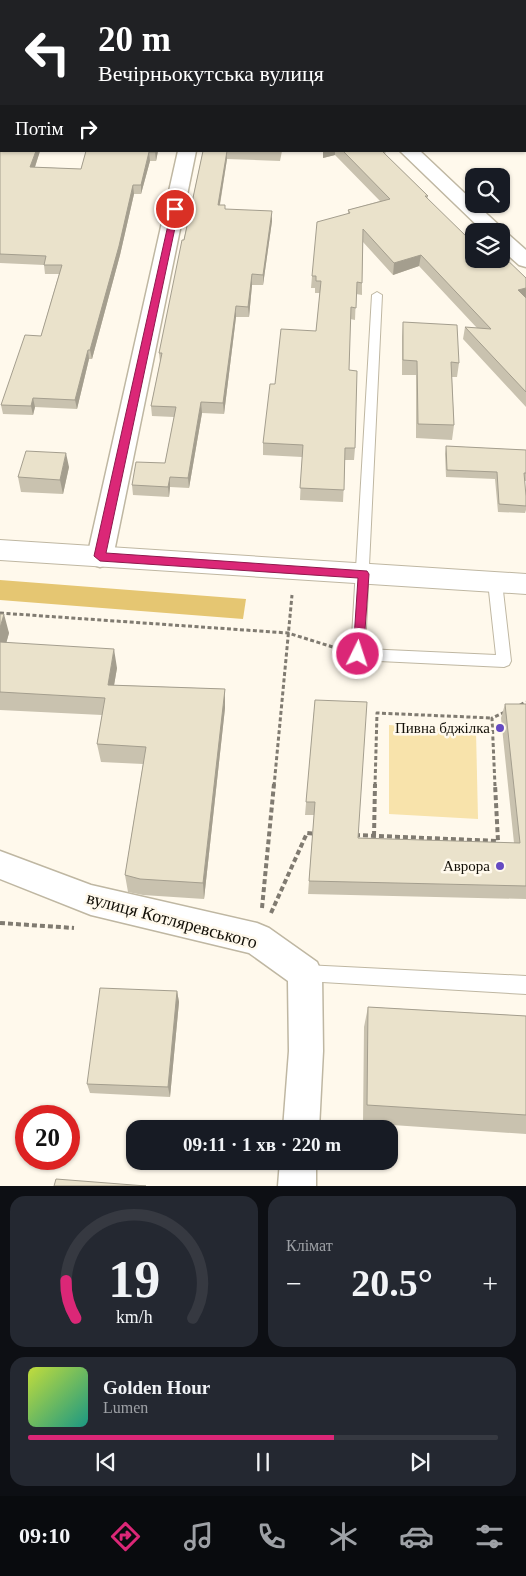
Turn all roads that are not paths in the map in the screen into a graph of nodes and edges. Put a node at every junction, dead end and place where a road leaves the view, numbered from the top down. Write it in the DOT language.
graph roads {
  1 [pos="187,152"];
  2 [pos="410,152"];
  3 [pos="486,223"];
  4 [pos="510,246"];
  5 [pos="526,261"];
  6 [pos="377,295"];
  7 [pos="0,550"];
  8 [pos="100,556"];
  9 [pos="364,574"];
  10 [pos="495,582"];
  11 [pos="526,584"];
  12 [pos="0,865"];
  13 [pos="305,973"];
  14 [pos="526,985"];
  15 [pos="301,1120"];
  16 [pos="297,1170"];
  17 [pos="296,1186"];
  1 -- 8 [label="street"];
  2 -- 3 [label="street"];
  4 -- 5 [label="street"];
  6 -- 9 [label="lane"];
  7 -- 8 [label="street"];
  8 -- 9 [label="street"];
  9 -- 10 [label="street"];
  9 -- 10 [label="lane"];
  10 -- 11 [label="street"];
  12 -- 13 [label="street, вулиця Котляревського"];
  13 -- 14 [label="lane"];
  13 -- 15 [label="street"];
  16 -- 17 [label="street"];
}
